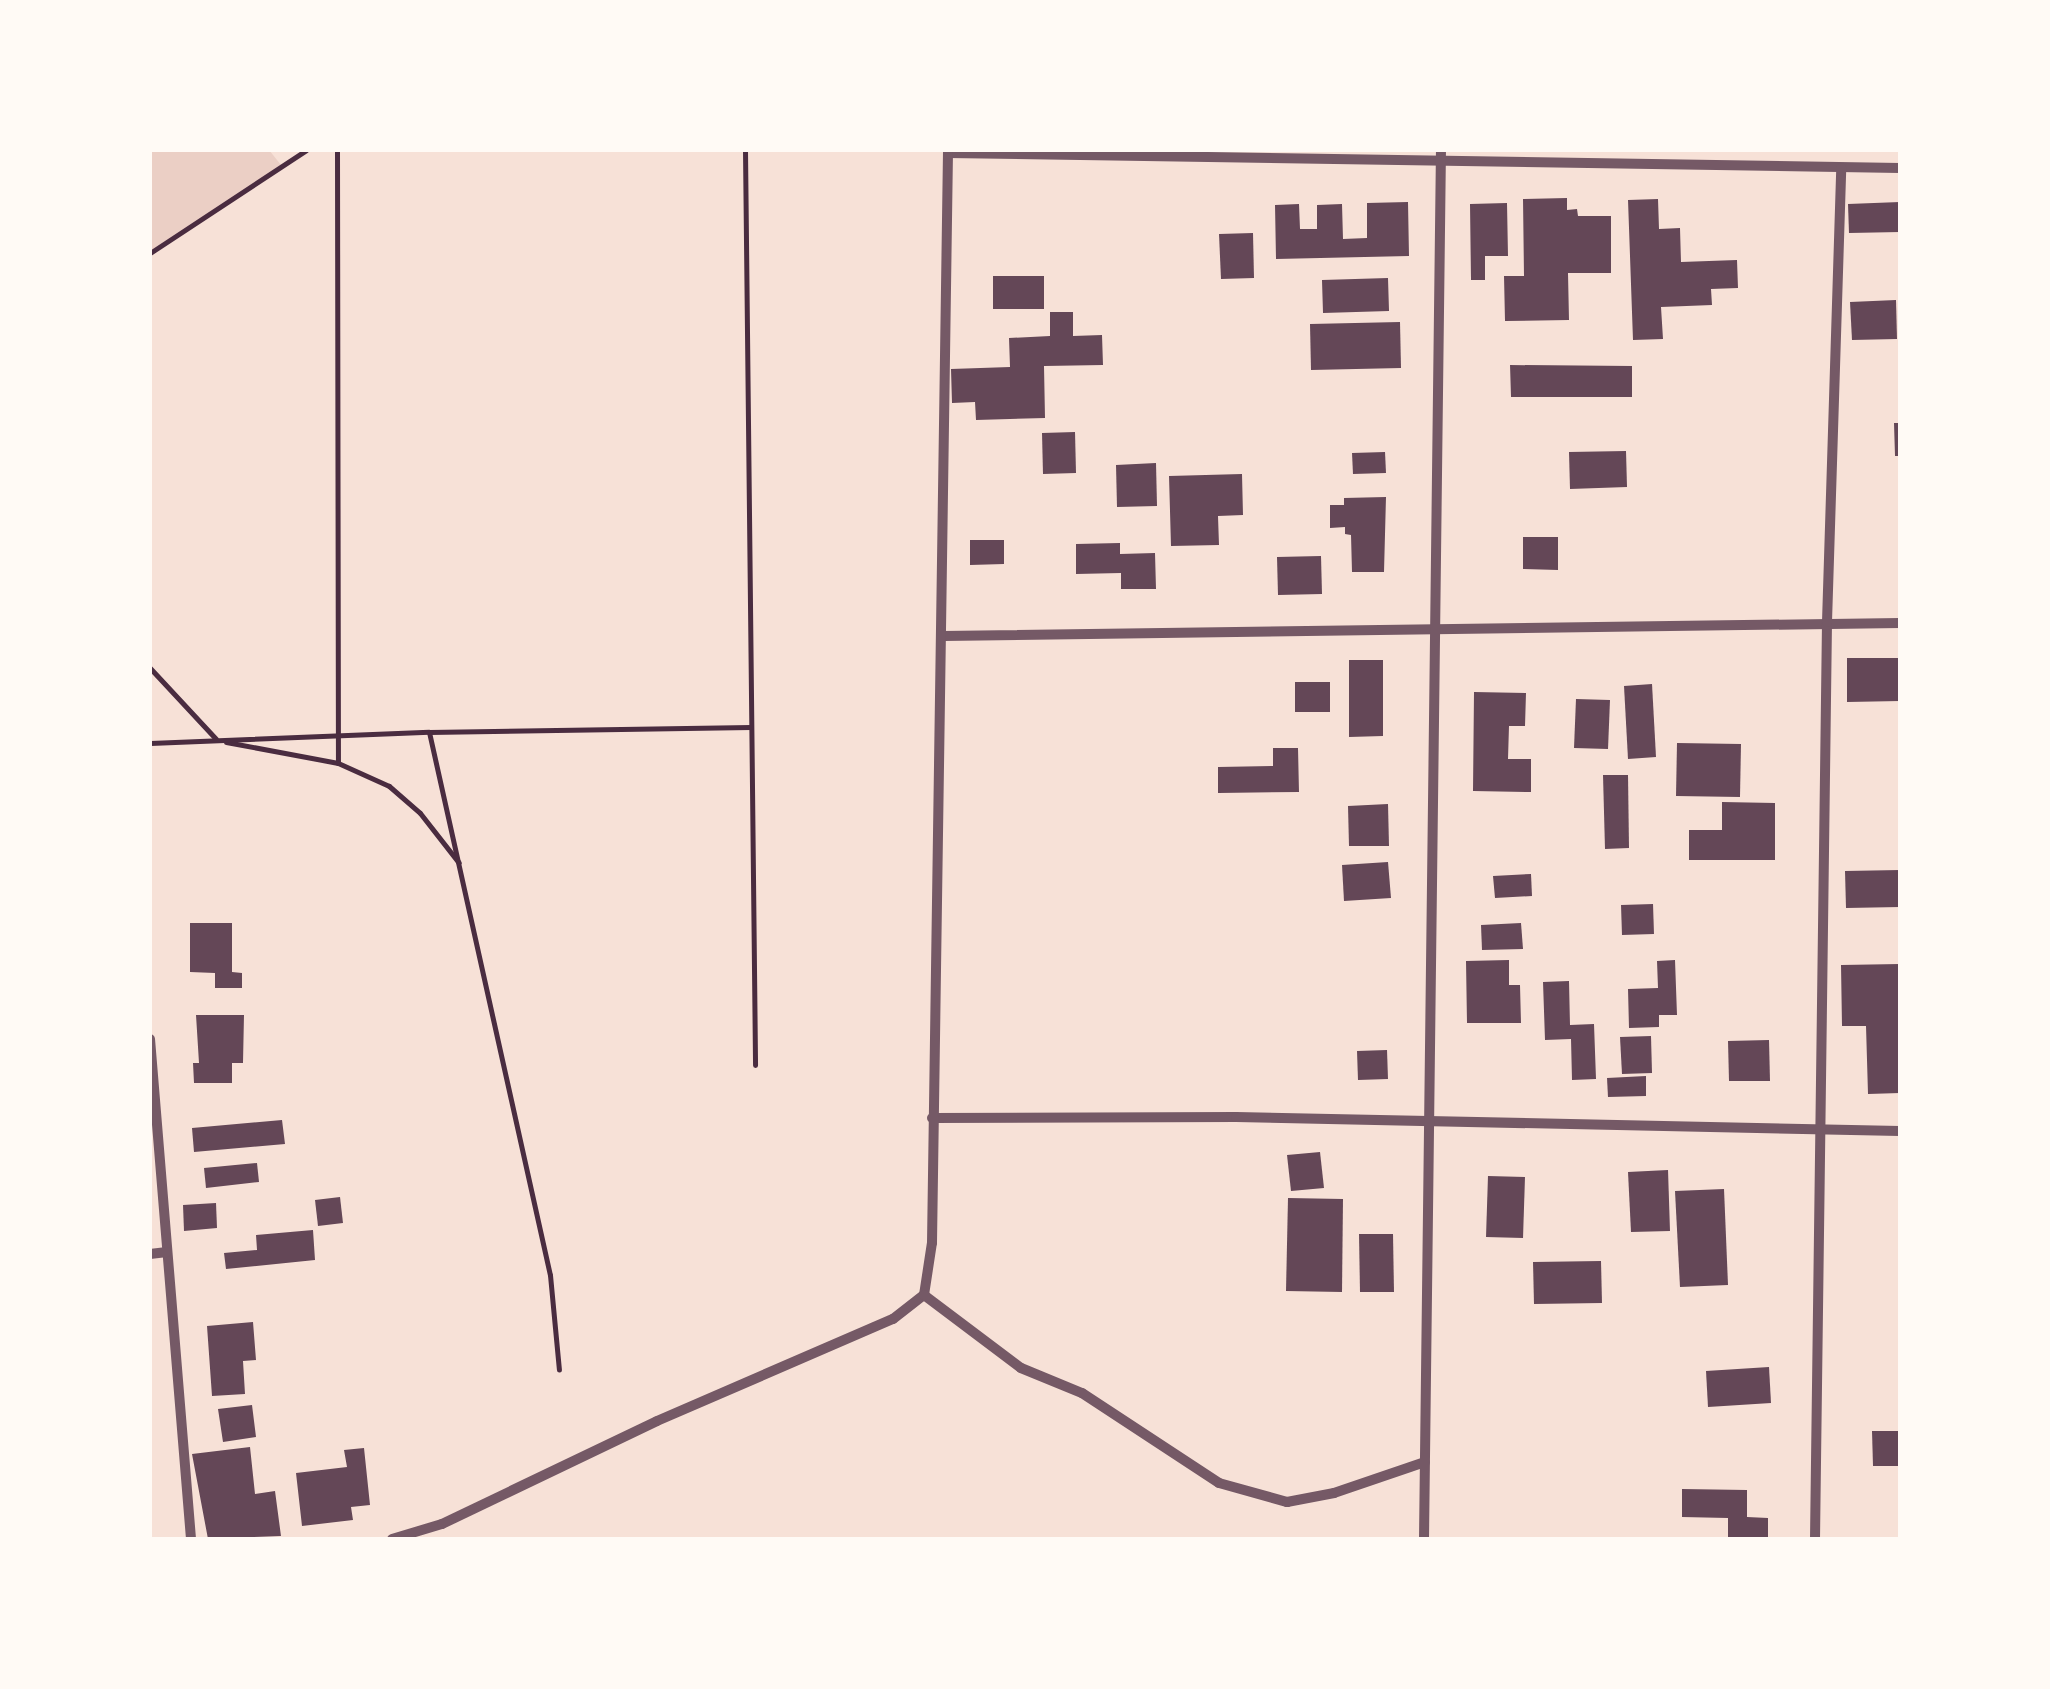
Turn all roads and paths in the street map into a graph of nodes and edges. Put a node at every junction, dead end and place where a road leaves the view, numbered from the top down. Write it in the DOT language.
graph roads {
  1 [pos="306,150"];
  2 [pos="337,150"];
  3 [pos="745,150"];
  4 [pos="1441,150"];
  5 [pos="948,152"];
  6 [pos="1441,163"];
  7 [pos="1841,168"];
  8 [pos="1900,168"];
  9 [pos="150,253"];
  10 [pos="1827,622"];
  11 [pos="1900,623"];
  12 [pos="1434,626"];
  13 [pos="944,636"];
  14 [pos="150,668"];
  15 [pos="752,727"];
  16 [pos="430,732"];
  17 [pos="338,734"];
  18 [pos="216,740"];
  19 [pos="150,743"];
  20 [pos="338,763"];
  21 [pos="460,864"];
  22 [pos="150,1039"];
  23 [pos="755,1065"];
  24 [pos="932,1118"];
  25 [pos="1430,1125"];
  26 [pos="1900,1131"];
  27 [pos="1820,1132"];
  28 [pos="167,1252"];
  29 [pos="150,1254"];
  30 [pos="924,1294"];
  31 [pos="559,1370"];
  32 [pos="1425,1462"];
  33 [pos="442,1524"];
  34 [pos="190,1539"];
  35 [pos="392,1539"];
  36 [pos="444,1539"];
  37 [pos="1424,1539"];
  38 [pos="1815,1539"];
  1 -- 9 [label="path"];
  2 -- 17 [label="path"];
  3 -- 15 [label="path"];
  4 -- 6 [label="street"];
  5 -- 6 [label="street"];
  5 -- 13 [label="street"];
  6 -- 7 [label="street"];
  6 -- 12 [label="street"];
  7 -- 8 [label="street"];
  7 -- 10 [label="street"];
  10 -- 11 [label="street"];
  10 -- 12 [label="street"];
  10 -- 27 [label="street"];
  12 -- 13 [label="street"];
  12 -- 25 [label="street"];
  13 -- 24 [label="street"];
  14 -- 18 [label="path"];
  15 -- 16 [label="path"];
  15 -- 23 [label="path"];
  16 -- 17 [label="path"];
  16 -- 21 [label="path"];
  17 -- 18 [label="path"];
  17 -- 20 [label="path"];
  18 -- 19 [label="path"];
  18 -- 20 [label="path"];
  20 -- 21 [label="path"];
  21 -- 31 [label="path"];
  22 -- 28 [label="street"];
  24 -- 25 [label="street"];
  24 -- 30 [label="street"];
  25 -- 27 [label="street"];
  25 -- 32 [label="street"];
  26 -- 27 [label="street"];
  27 -- 38 [label="street"];
  28 -- 29 [label="street"];
  28 -- 34 [label="street"];
  30 -- 32 [label="street"];
  30 -- 33 [label="street"];
  32 -- 37 [label="street"];
  33 -- 35 [label="street"];
  33 -- 36 [label="street"];
}
